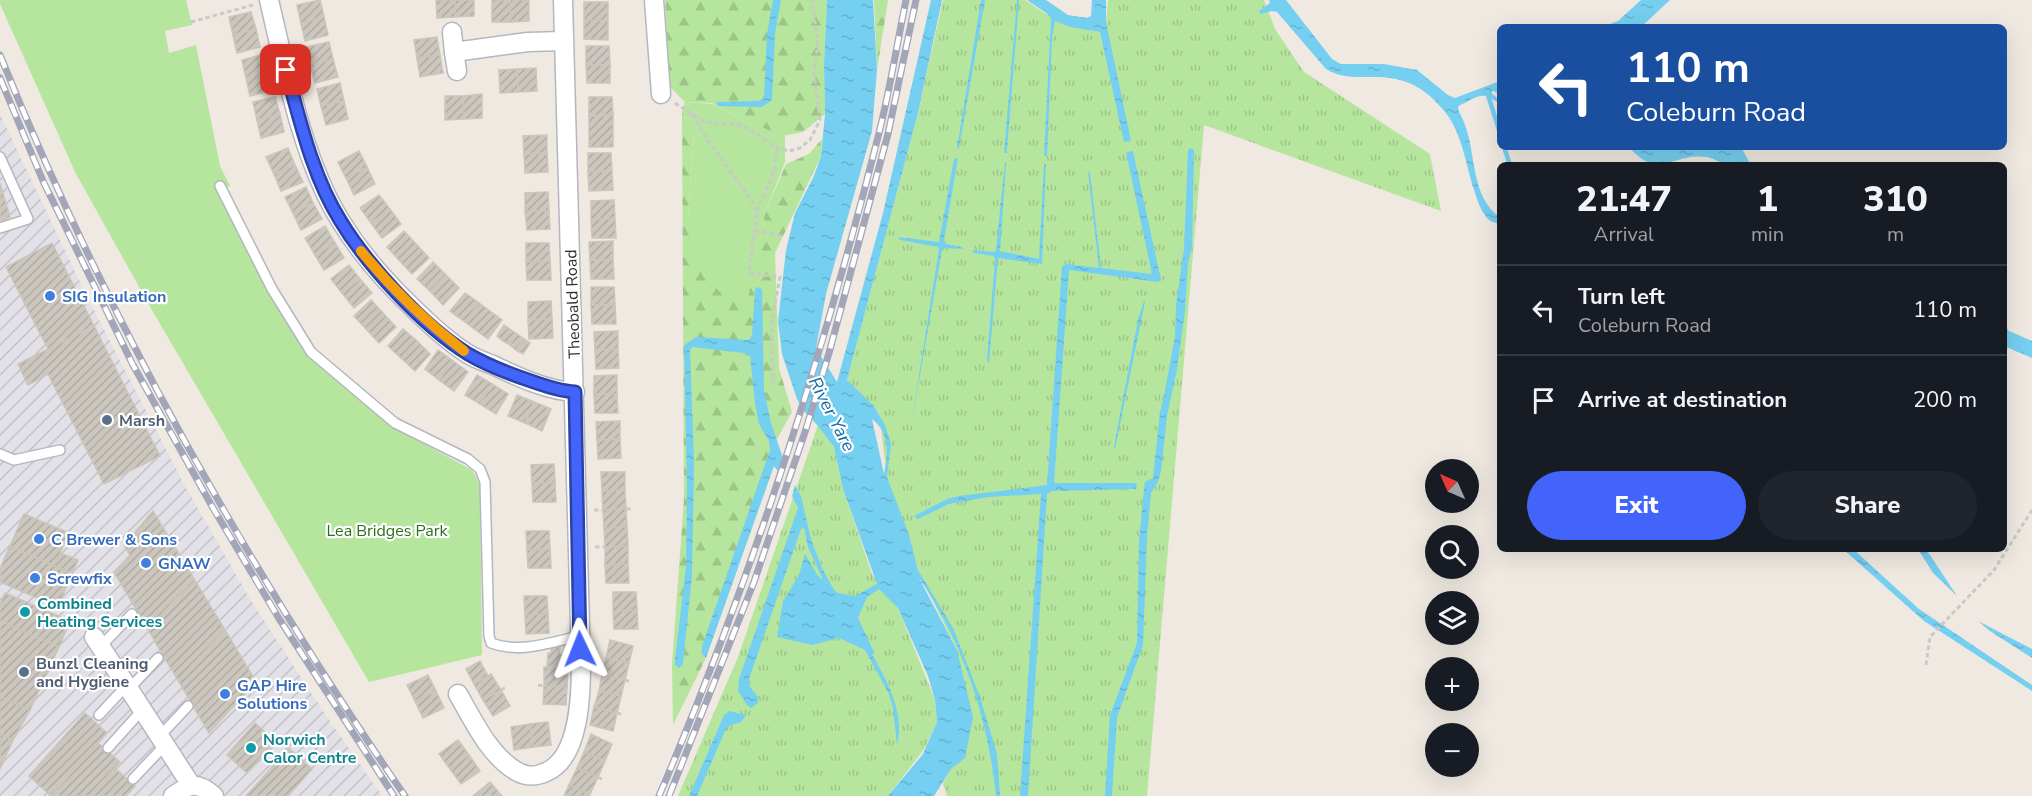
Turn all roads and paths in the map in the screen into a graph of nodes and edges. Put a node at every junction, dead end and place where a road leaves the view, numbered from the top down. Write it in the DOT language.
graph roads {
  1 [pos="269,0"];
  2 [pos="563,0"];
  3 [pos="654,0"];
  4 [pos="812,0"];
  5 [pos="191,22"];
  6 [pos="452,32"];
  7 [pos="563,41"];
  8 [pos="454,52"];
  9 [pos="457,71"];
  10 [pos="661,94"];
  11 [pos="692,114"];
  12 [pos="777,148"];
  13 [pos="0,157"];
  14 [pos="220,186"];
  15 [pos="757,212"];
  16 [pos="0,228"];
  17 [pos="755,230"];
  18 [pos="782,236"];
  19 [pos="773,389"];
  20 [pos="575,392"];
  21 [pos="60,450"];
  22 [pos="0,454"];
  23 [pos="626,509"];
  24 [pos="632,509"];
  25 [pos="2032,510"];
  26 [pos="2007,549"];
  27 [pos="2005,552"];
  28 [pos="132,614"];
  29 [pos="580,636"];
  30 [pos="97,642"];
  31 [pos="158,658"];
  32 [pos="1926,665"];
  33 [pos="625,680"];
  34 [pos="631,682"];
  35 [pos="538,685"];
  36 [pos="544,686"];
  37 [pos="128,687"];
  38 [pos="506,687"];
  39 [pos="501,690"];
  40 [pos="458,694"];
  41 [pos="188,706"];
  42 [pos="143,709"];
  43 [pos="617,713"];
  44 [pos="623,714"];
  45 [pos="99,715"];
  46 [pos="162,740"];
  47 [pos="108,748"];
  48 [pos="598,777"];
  49 [pos="133,779"];
  50 [pos="603,780"];
  51 [pos="191,785"];
  52 [pos="173,796"];
  53 [pos="214,796"];
  1 -- 5 [label="path"];
  1 -- 20 [label="street"];
  2 -- 7 [label="street, Theobald Road"];
  3 -- 10 [label="street"];
  4 -- 12 [label="path"];
  6 -- 8 [label="street"];
  7 -- 8 [label="street"];
  7 -- 20 [label="street, Theobald Road"];
  8 -- 9 [label="street"];
  10 -- 11 [label="path"];
  11 -- 12 [label="path"];
  11 -- 15 [label="path"];
  12 -- 15 [label="path"];
  13 -- 16 [label="lane"];
  14 -- 29 [label="lane"];
  15 -- 17 [label="path"];
  17 -- 18 [label="path"];
  17 -- 19 [label="path"];
  20 -- 29 [label="street, Theobald Road"];
  21 -- 22 [label="lane"];
  23 -- 24 [label="path"];
  25 -- 26 [label="path"];
  27 -- 32 [label="path"];
  28 -- 30 [label="lane"];
  29 -- 40 [label="street, Theobald Road"];
  30 -- 37 [label="street"];
  31 -- 37 [label="lane"];
  33 -- 34 [label="path"];
  35 -- 36 [label="path"];
  37 -- 42 [label="street"];
  37 -- 45 [label="lane"];
  38 -- 39 [label="path"];
  41 -- 46 [label="lane"];
  42 -- 46 [label="street"];
  42 -- 47 [label="lane"];
  43 -- 44 [label="path"];
  46 -- 49 [label="lane"];
  46 -- 51 [label="street"];
  48 -- 50 [label="path"];
  51 -- 52 [label="street"];
  51 -- 53 [label="street"];
}
